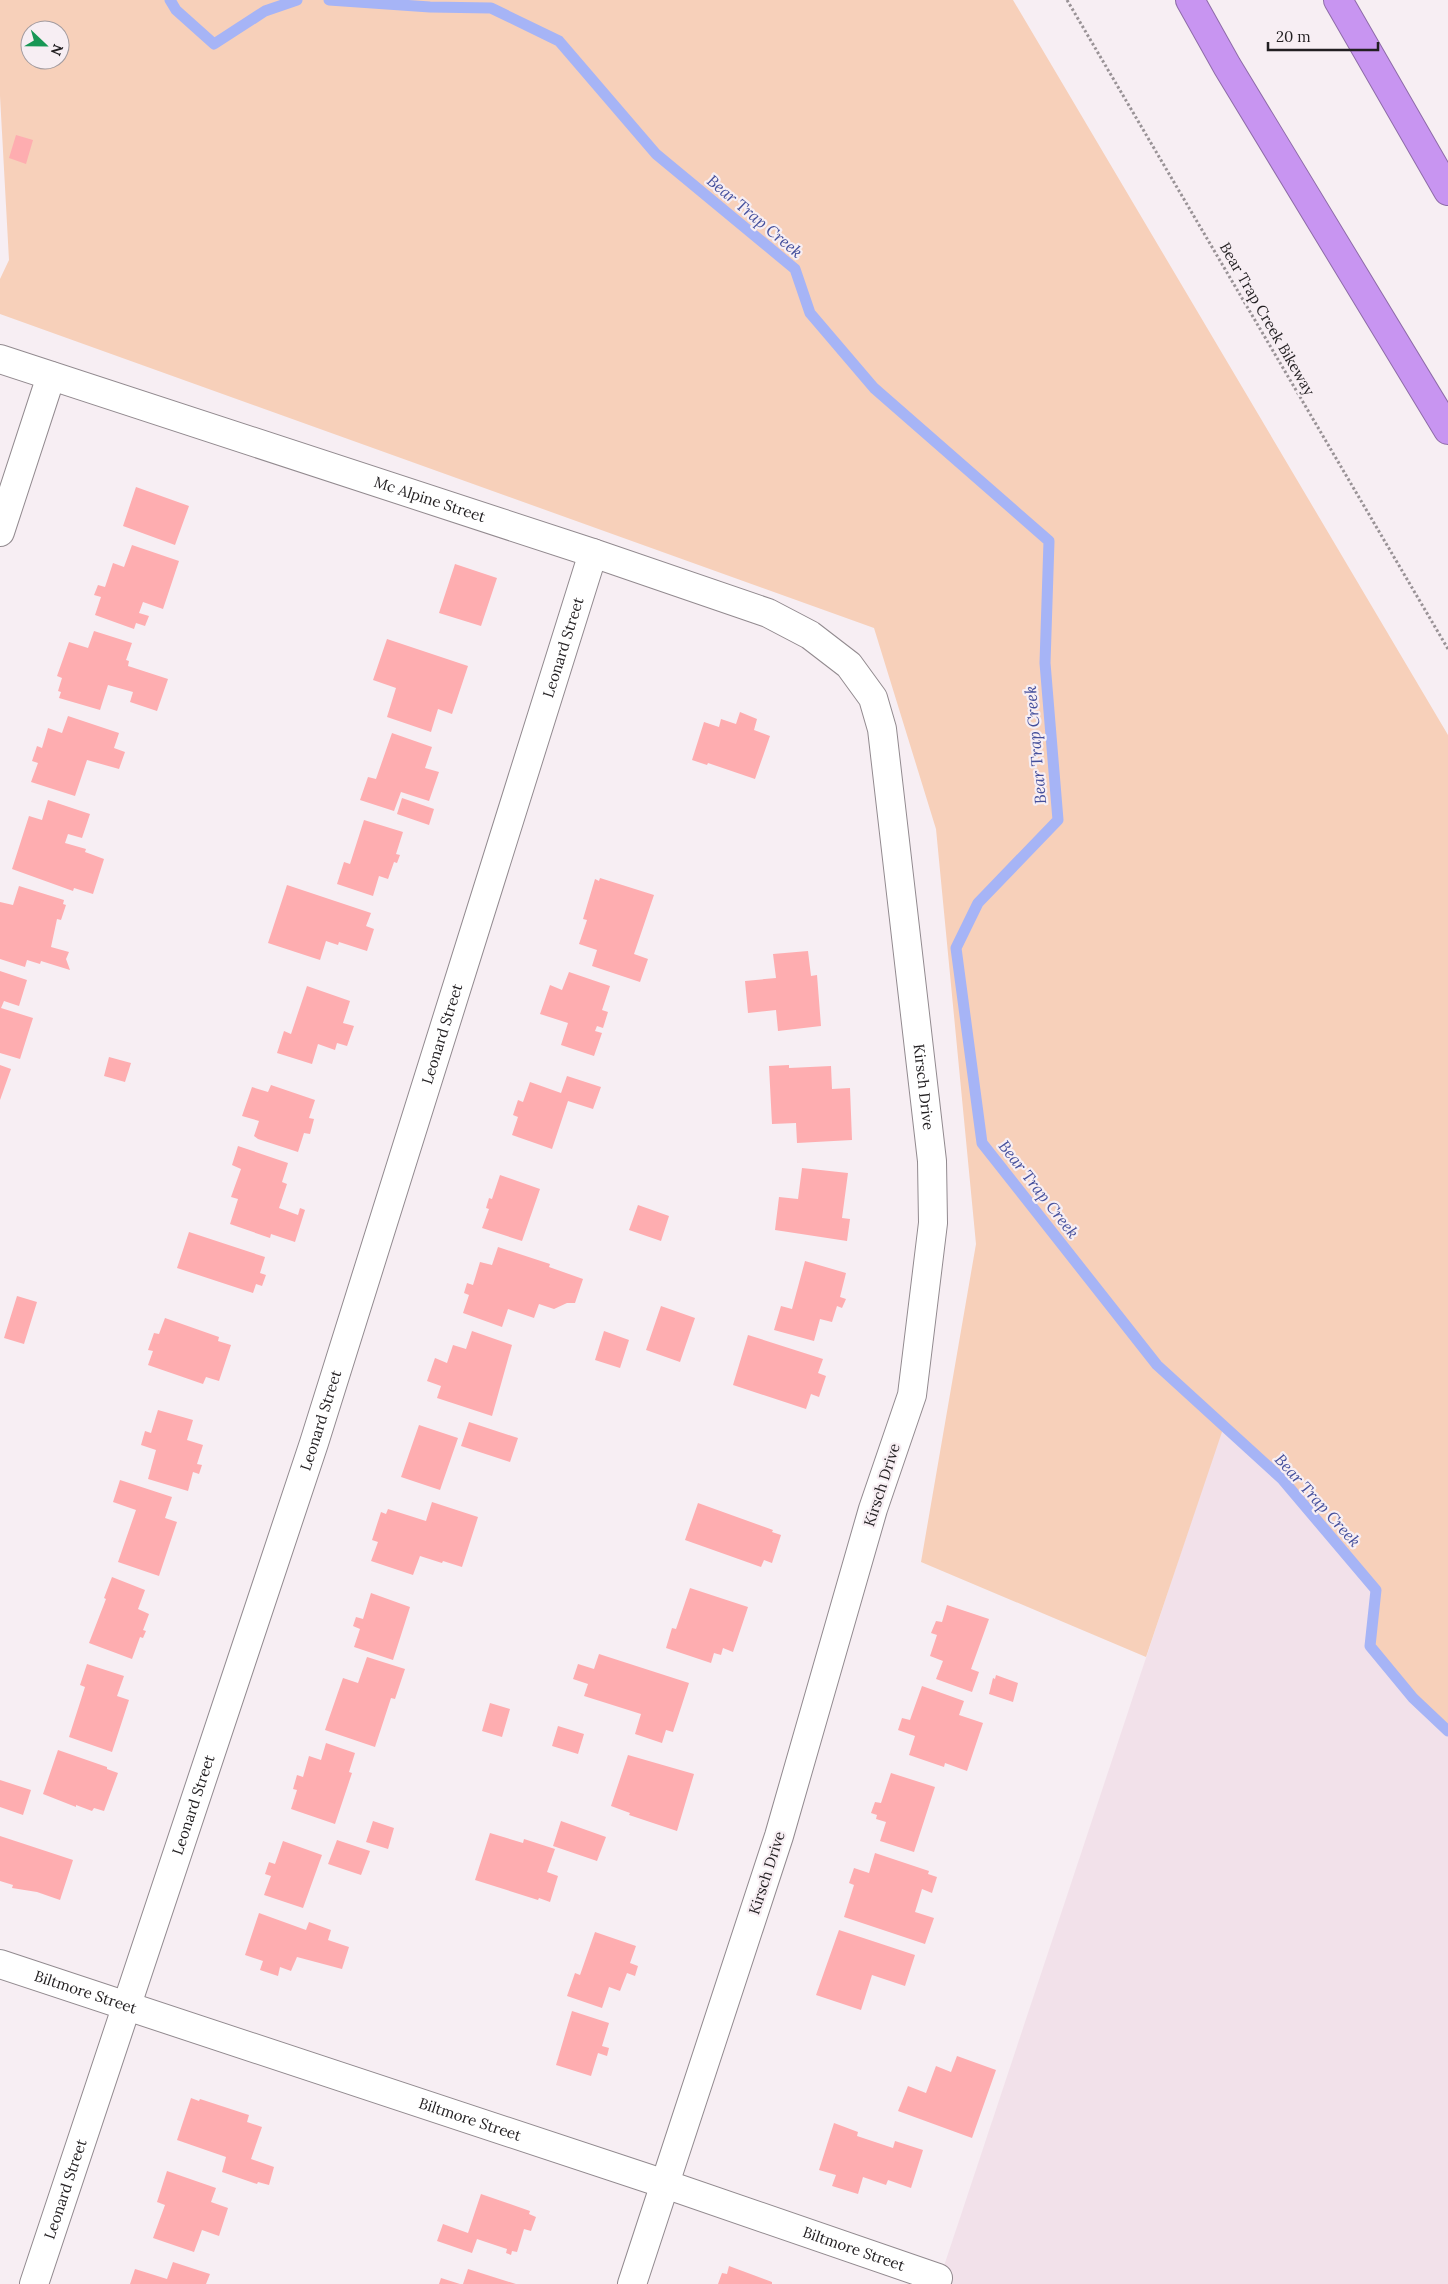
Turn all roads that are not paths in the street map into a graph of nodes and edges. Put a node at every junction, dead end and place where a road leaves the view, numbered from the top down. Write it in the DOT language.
graph roads {
  1 [pos="1170,0"];
  2 [pos="1190,0"];
  3 [pos="1338,0"];
  4 [pos="1227,66"];
  5 [pos="1448,191"];
  6 [pos="0,359"];
  7 [pos="51,376"];
  8 [pos="1448,430"];
  9 [pos="0,532"];
  10 [pos="593,553"];
  11 [pos="849,665"];
  12 [pos="0,1964"];
  13 [pos="126,2006"];
  14 [pos="665,2184"];
  15 [pos="938,2278"];
  16 [pos="34,2284"];
  17 [pos="632,2284"];
  1 -- 4 [label="highway"];
  2 -- 4 [label="highway"];
  3 -- 5 [label="highway"];
  4 -- 8 [label="highway"];
  6 -- 7 [label="street, Mc Alpine Street"];
  7 -- 9 [label="street"];
  7 -- 10 [label="street, Mc Alpine Street"];
  10 -- 11 [label="street, Mc Alpine Street"];
  10 -- 13 [label="street, Leonard Street"];
  11 -- 14 [label="street, Kirsch Drive"];
  12 -- 13 [label="street, Biltmore Street"];
  13 -- 14 [label="street, Biltmore Street"];
  13 -- 16 [label="street, Leonard Street"];
  14 -- 15 [label="street, Biltmore Street"];
  14 -- 17 [label="street, Kirsch Drive"];
}
